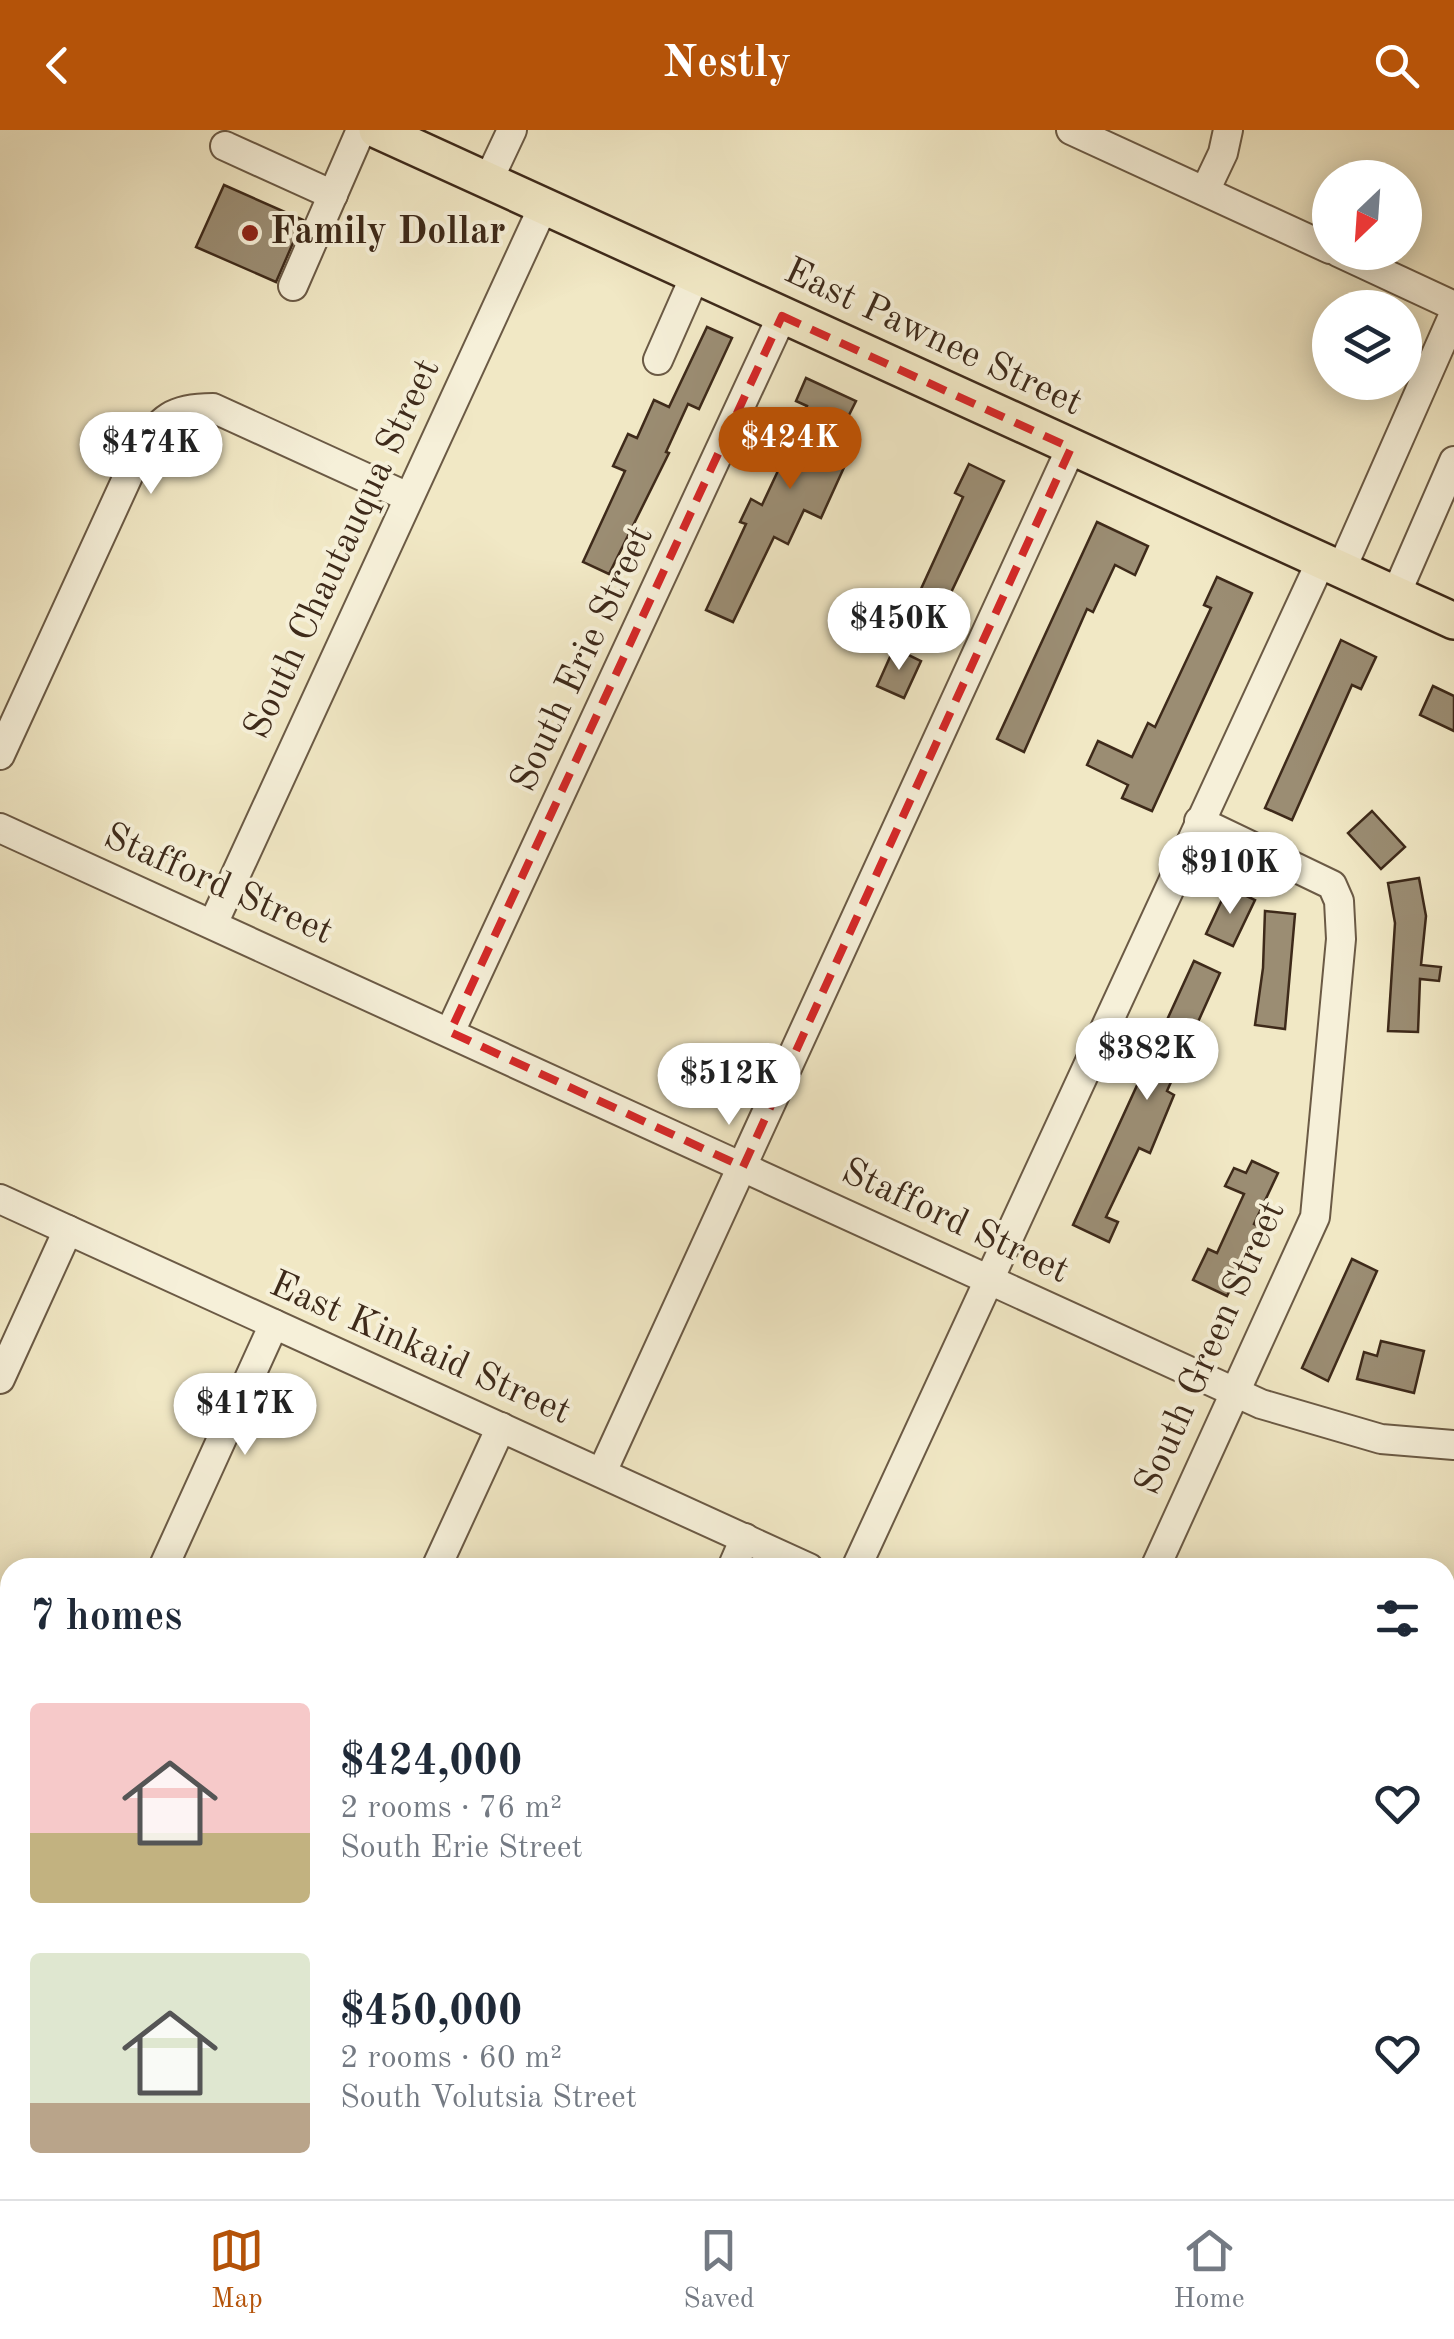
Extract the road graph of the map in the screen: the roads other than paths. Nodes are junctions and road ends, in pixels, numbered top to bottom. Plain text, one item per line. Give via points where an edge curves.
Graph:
1 (361, 130) edge
2 (1071, 130) edge
3 (1228, 130) edge
4 (506, 132) edge
5 (399, 135) edge
6 (225, 146) dead end
7 (488, 182) junction
8 (1205, 191) junction
9 (333, 195) junction
10 (543, 207) junction
11 (1312, 241) edge
12 (1377, 270) edge
13 (696, 276) junction
14 (292, 286) dead end
15 (1454, 306) edge
16 (1454, 314) edge
17 (782, 316) junction
18 (658, 360) dead end
19 (1071, 448) junction
20 (1454, 461) edge
21 (408, 496) junction
22 (1331, 565) junction
23 (1396, 594) junction
24 (1451, 613) edge
25 (0, 755) edge
26 (1200, 821) junction
27 (0, 828) edge
28 (213, 924) junction
29 (450, 1032) junction
30 (742, 1166) junction
31 (0, 1199) edge
32 (68, 1230) junction
33 (989, 1279) junction
34 (274, 1324) junction
35 (0, 1379) edge
36 (1236, 1393) junction
37 (501, 1427) junction
38 (1454, 1445) edge
39 (602, 1472) junction
40 (746, 1538) junction
41 (168, 1558) edge
42 (441, 1558) edge
43 (737, 1558) edge
44 (788, 1558) edge
45 (861, 1558) edge
46 (1161, 1558) edge

1 - 9 street
2 - 8 street
3 - 8 street
4 - 7 street
5 - 7 main road, East Pawnee Street
6 - 9 street
7 - 10 main road, East Pawnee Street
8 - 11 street
9 - 14 street
10 - 13 main road, East Pawnee Street
10 - 21 street, South Chautauqua Street
12 - 15 street
13 - 17 main road, East Pawnee Street
13 - 18 street
16 - 22 street
17 - 19 main road, East Pawnee Street
17 - 29 street, South Erie Street
19 - 22 main road, East Pawnee Street
19 - 30 street
20 - 23 street
21 - 25 street via 213,408 168,416 140,450
21 - 28 street, South Chautauqua Street
22 - 23 main road, East Pawnee Street
22 - 26 street
23 - 24 main road, East Pawnee Street
26 - 33 street
26 - 36 street, South Green Street via 1332,885 1341,916 1315,1217
27 - 28 street, Stafford Street
28 - 29 street, Stafford Street
29 - 30 street, Stafford Street
30 - 33 street, Stafford Street
30 - 39 street
31 - 32 street, East Kinkaid Street
32 - 34 street, East Kinkaid Street
32 - 35 street
33 - 36 street, Stafford Street
33 - 45 street
34 - 37 street, East Kinkaid Street
34 - 41 street
36 - 38 street, Stafford Street via 1382,1439
36 - 46 street, South Green Street
37 - 39 street, East Kinkaid Street
37 - 42 street
39 - 40 street, East Kinkaid Street
40 - 43 street
40 - 44 street, East Kinkaid Street

